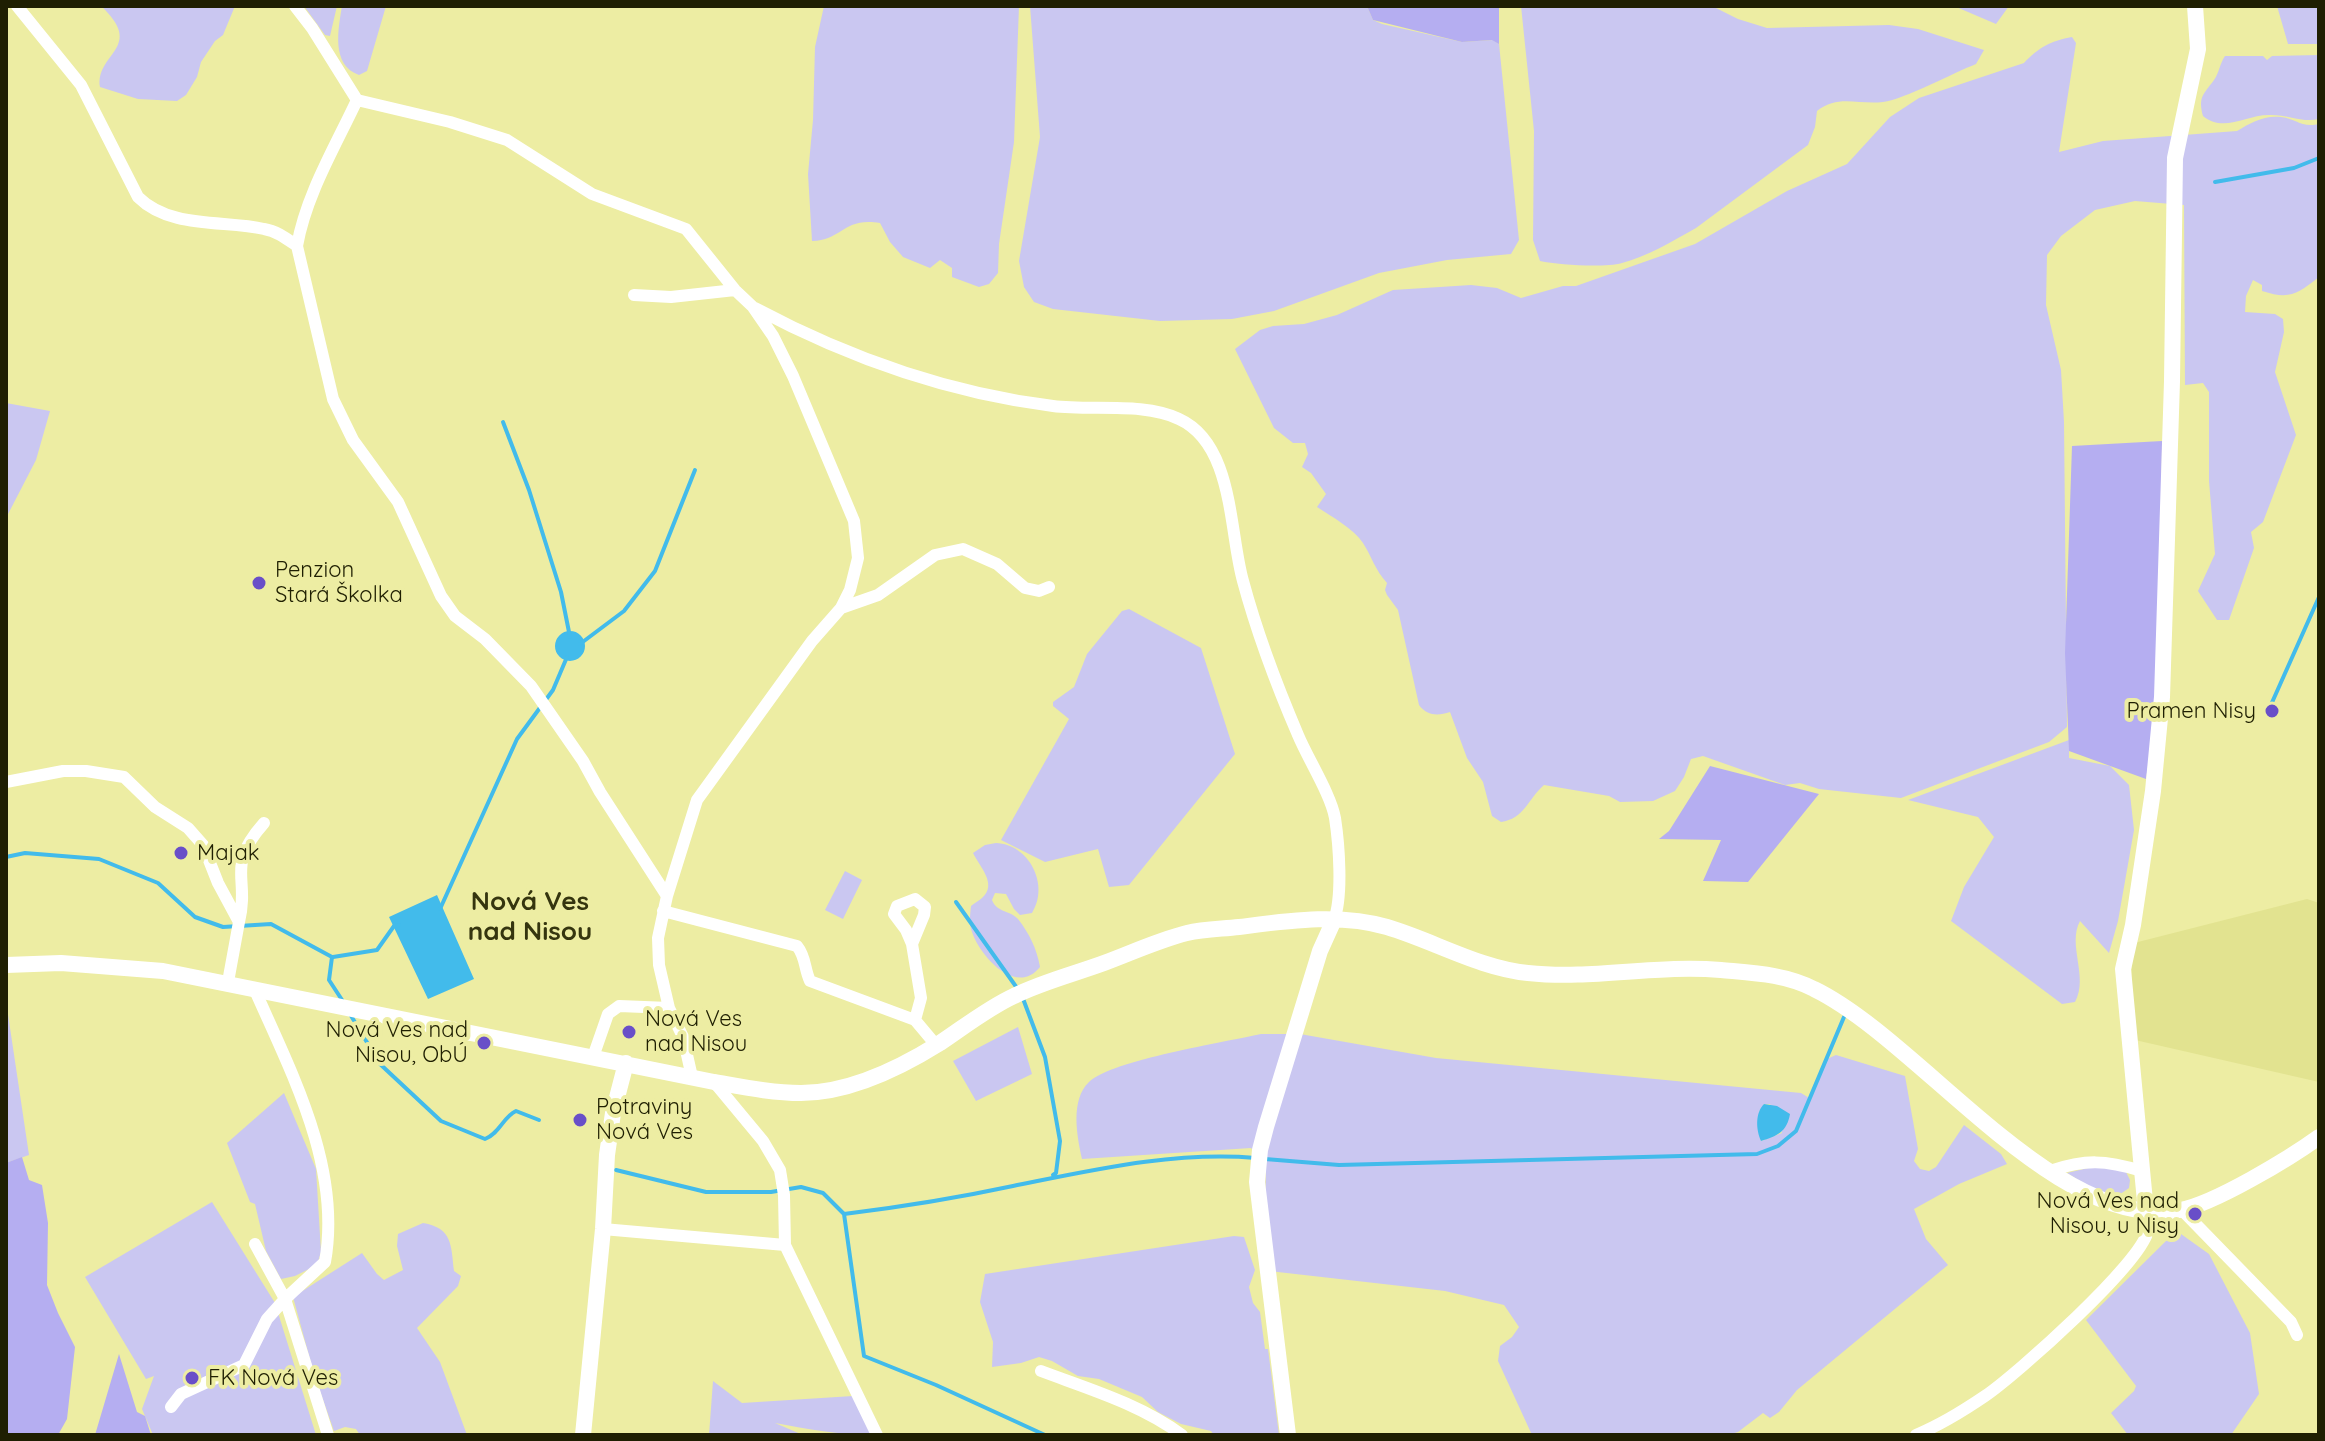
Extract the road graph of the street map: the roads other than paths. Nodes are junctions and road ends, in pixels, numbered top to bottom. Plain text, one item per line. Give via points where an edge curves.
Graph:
1 (17, 6) edge
2 (295, 6) edge
3 (2195, 6) edge
4 (357, 100) junction
5 (297, 246) junction
6 (735, 290) junction
7 (634, 295) dead end
8 (753, 307) junction
9 (786, 325) junction
10 (773, 336) junction
11 (1049, 587) dead end
12 (841, 608) junction
13 (6, 782) edge
14 (264, 823) dead end
15 (667, 896) junction
16 (663, 911) junction
17 (1334, 920) junction
18 (239, 922) junction
19 (912, 944) dead end
20 (6, 965) edge
21 (228, 982) junction
22 (254, 988) junction
23 (669, 1008) junction
24 (915, 1020) junction
25 (936, 1045) junction
26 (593, 1057) junction
27 (626, 1063) junction
28 (692, 1077) junction
29 (714, 1082) junction
30 (2319, 1137) edge
31 (2050, 1171) junction
32 (2142, 1171) junction
33 (2182, 1210) junction
34 (2146, 1212) junction
35 (603, 1229) junction
36 (255, 1244) dead end
37 (785, 1245) junction
38 (285, 1299) junction
39 (2297, 1335) dead end
40 (1041, 1371) dead end
41 (171, 1407) dead end
42 (328, 1435) edge
43 (583, 1435) edge
44 (877, 1435) edge
45 (1182, 1435) edge
46 (1288, 1435) edge
47 (1916, 1435) edge

1 - 5 street via 81,85 138,197 149,207 211,224 266,229
2 - 4 street
3 - 32 street via 2198,49 2175,158 2162,697 2151,803 2123,969
4 - 5 street via 301,223
4 - 6 street via 507,140 592,194 673,222 686,229
5 - 15 street via 333,399 353,440 398,502 441,596 455,616 531,686
6 - 7 street
6 - 8 street
8 - 9 street
8 - 10 street
9 - 10 street
9 - 17 street via 944,384 1051,406 1148,410 1180,419 1206,443 1223,474 1243,582 1259,631 1334,816 1340,904
10 - 12 street via 854,521 858,558
11 - 12 street via 1025,588 997,564 963,549 935,555 878,595
12 - 15 street via 697,800
13 - 18 street via 63,771 124,777 198,838
14 - 18 street via 242,853
15 - 16 street
16 - 23 street via 659,965
16 - 24 street via 797,946 805,955 810,981
17 - 25 street via 1186,933 1012,996
17 - 31 street via 1382,925 1523,972 1581,976 1699,968 1797,981 1883,1034
17 - 46 street via 1266,1127 1257,1182
18 - 21 street
19 - 24 street via 921,998
20 - 21 street via 95,964
21 - 22 street
22 - 26 street
22 - 38 street via 303,1098 326,1201 325,1262
23 - 26 street via 619,1006 608,1014
23 - 28 street via 683,1037
24 - 25 street
25 - 29 street via 873,1077 807,1093
26 - 27 street
27 - 28 street
27 - 35 street via 607,1155
28 - 29 street
29 - 37 street via 780,1170
30 - 33 street
31 - 32 street via 2096,1160
31 - 34 street via 2104,1202
32 - 34 street
33 - 34 street
33 - 39 street via 2291,1322
34 - 47 street via 2148,1230 2140,1249 2078,1315 1987,1395
35 - 37 street
35 - 43 street
36 - 38 street
37 - 44 street
38 - 41 street via 267,1319 244,1365 181,1394
38 - 42 street
40 - 45 street via 1134,1407

